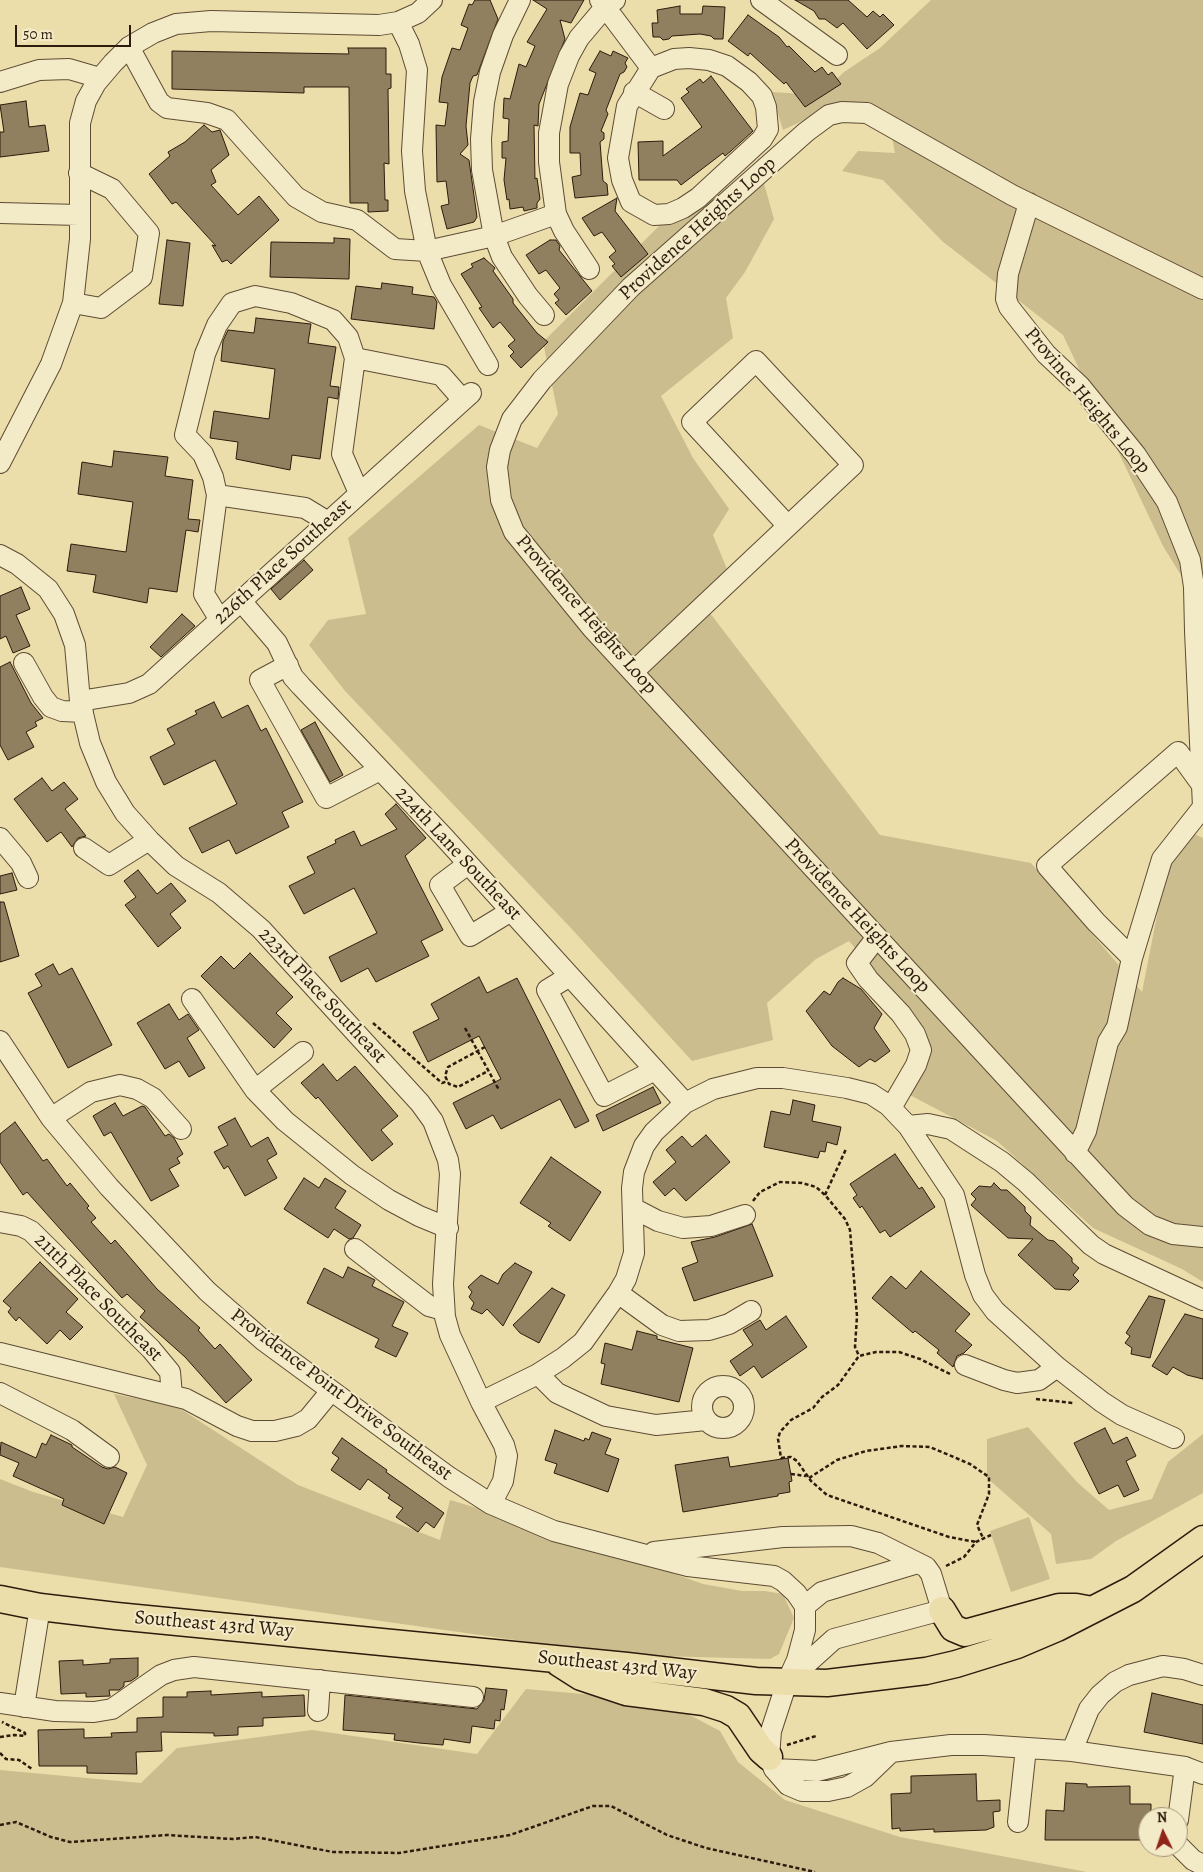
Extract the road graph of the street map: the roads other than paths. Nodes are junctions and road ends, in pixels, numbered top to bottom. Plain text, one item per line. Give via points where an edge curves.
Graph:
1 (432, 0) edge
2 (520, 0) edge
3 (761, 0) edge
4 (607, 2) edge
5 (398, 22) junction
6 (128, 47) junction
7 (837, 55) dead end
8 (651, 68) junction
9 (100, 78) junction
10 (0, 82) edge
11 (634, 92) junction
12 (664, 109) dead end
13 (79, 173) junction
14 (1029, 203) junction
15 (0, 213) edge
16 (79, 214) junction
17 (556, 214) junction
18 (494, 236) junction
19 (427, 251) junction
20 (589, 269) dead end
21 (1203, 289) edge
22 (73, 303) junction
23 (544, 315) dead end
24 (355, 358) junction
25 (488, 365) dead end
26 (0, 463) edge
27 (359, 493) junction
28 (217, 495) junction
29 (328, 522) junction
30 (788, 526) junction
31 (0, 555) edge
32 (241, 600) junction
33 (220, 620) junction
34 (24, 663) dead end
35 (288, 665) junction
36 (633, 672) junction
37 (82, 707) junction
38 (380, 770) junction
39 (1202, 785) edge
40 (1203, 807) edge
41 (0, 838) edge
42 (148, 840) junction
43 (84, 848) dead end
44 (468, 864) junction
45 (28, 878) dead end
46 (511, 911) junction
47 (877, 936) junction
48 (1132, 958) junction
49 (570, 976) junction
50 (192, 999) dead end
51 (0, 1041) edge
52 (303, 1052) dead end
53 (655, 1070) junction
54 (255, 1090) junction
55 (685, 1102) junction
56 (891, 1108) junction
57 (51, 1118) junction
58 (908, 1126) junction
59 (181, 1129) dead end
60 (1076, 1152) junction
61 (633, 1208) junction
62 (745, 1215) road end
63 (0, 1222) edge
64 (448, 1228) junction
65 (1203, 1237) edge
66 (355, 1249) dead end
67 (618, 1293) junction
68 (1203, 1300) edge
69 (444, 1310) junction
70 (751, 1311) dead end
71 (0, 1353) edge
72 (1057, 1367) junction
73 (959, 1370) road end
74 (538, 1374) junction
75 (331, 1391) junction
76 (0, 1393) edge
77 (172, 1395) junction
78 (481, 1402) junction
79 (706, 1420) dead end
80 (1174, 1438) dead end
81 (109, 1457) dead end
82 (492, 1504) junction
83 (1203, 1540) edge
84 (642, 1553) junction
85 (918, 1563) junction
86 (0, 1599) edge
87 (805, 1606) junction
88 (40, 1607) junction
89 (942, 1610) junction
90 (1092, 1610) junction
91 (806, 1630) junction
92 (834, 1639) junction
93 (552, 1659) junction
94 (1203, 1675) edge
95 (320, 1680) junction
96 (787, 1682) junction
97 (473, 1697) dead end
98 (24, 1707) junction
99 (1, 1710) edge
100 (318, 1711) dead end
101 (1026, 1748) junction
102 (1072, 1751) junction
103 (890, 1752) junction
104 (776, 1757) junction
105 (825, 1770) junction
106 (1194, 1771) edge
107 (828, 1791) junction
108 (1182, 1807) edge
109 (1018, 1822) dead end
110 (1188, 1855) edge
111 (1203, 1865) edge

1 - 5 street via 418,13
2 - 18 street via 503,35 484,102 482,170
3 - 7 street
4 - 8 street
4 - 17 street via 579,38 558,84 549,162
5 - 6 street via 379,26 193,22 176,24
5 - 19 street via 417,70 412,151 415,191
6 - 9 street
6 - 19 street via 159,102 168,108 207,113 227,120 296,197 310,206 357,220 395,249
8 - 11 street
8 - 11 street via 674,59 690,58 727,66 762,96 768,129 762,139 698,198 676,211 654,215 631,202 618,158 626,106
9 - 10 street via 69,69 39,70
9 - 13 street via 86,101 80,123
11 - 12 street
13 - 16 street
13 - 22 street via 112,189 149,233 142,277 101,308
14 - 21 street, Providence Heights Loop
14 - 36 street, Providence Heights Loop via 867,113 855,111 830,115 806,132 631,287 542,380 512,419 500,450 497,467 503,508 514,532 592,628
14 - 39 street, Province Heights Loop via 1008,274 1006,299 1009,307 1046,354 1080,386 1136,455 1167,502 1190,560 1194,587
15 - 16 street
16 - 22 street via 80,239
17 - 18 street
17 - 20 street
18 - 19 street
18 - 23 street via 514,277
19 - 25 street via 441,285
22 - 26 street via 51,364
24 - 27 street via 342,454
24 - 27 street, 226th Place Southeast via 441,375 467,397
24 - 28 street via 348,337 333,320 290,303 254,296 232,303 217,325 205,354 185,435 202,454
27 - 29 street, 226th Place Southeast
28 - 29 street via 305,508
28 - 33 street via 204,594
29 - 32 street, 226th Place Southeast
30 - 30 street via 853,465 756,362 692,422
30 - 36 street
31 - 37 street, 223rd Place Southeast via 33,576 57,601 72,631
32 - 33 street, 226th Place Southeast
32 - 35 street, 224th Lane Southeast via 277,643
33 - 37 street, 226th Place Southeast via 149,684
34 - 37 street, 226th Place Southeast via 51,707 62,711
35 - 38 street, 224th Lane Southeast via 301,686
35 - 38 street via 260,680 326,798
36 - 47 street, Providence Heights Loop
37 - 42 street, 223rd Place Southeast via 90,743 106,782 124,813
38 - 44 street, 224th Lane Southeast
39 - 40 street, Province Heights Loop
39 - 48 street via 1178,752 1047,866
40 - 48 street via 1162,859
41 - 45 street via 21,863
42 - 43 street via 109,865
42 - 64 street, 223rd Place Southeast via 176,866 242,912 420,1103 433,1121 448,1160 451,1188
44 - 46 street, 224th Lane Southeast
44 - 46 street via 440,884 470,936
46 - 49 street, 224th Lane Southeast
47 - 56 street via 857,964 916,1034 921,1050
47 - 60 street, Providence Heights Loop
48 - 60 street via 1117,1027 1108,1042 1086,1131
49 - 53 street, 224th Lane Southeast
49 - 53 street via 547,990 604,1096
50 - 54 street
51 - 57 street, Providence Point Drive Southeast
52 - 54 street
53 - 55 street, 224th Lane Southeast
54 - 64 street via 285,1122 352,1175 419,1216
55 - 56 street via 735,1082 782,1078 871,1094
55 - 61 street via 644,1146 634,1172
56 - 58 street
57 - 59 street via 91,1092 120,1085 137,1089 152,1098
57 - 75 street, Providence Point Drive Southeast via 108,1187 207,1291 264,1341
58 - 68 street via 928,1124 951,1129 1002,1162 1097,1250
58 - 72 street via 954,1196 983,1294 1010,1326
60 - 65 street, Providence Heights Loop via 1125,1206 1150,1225 1173,1234
61 - 62 street via 683,1228 712,1226
61 - 67 street via 632,1260
63 - 77 street, 211th Place Southeast via 31,1231 151,1349 170,1372
64 - 69 street, 223rd Place Southeast
66 - 69 street via 429,1306
67 - 70 street via 662,1325 680,1331 716,1328
67 - 74 street via 583,1342
69 - 78 street, 223rd Place Southeast via 450,1335
71 - 77 street
72 - 73 street via 1039,1380 1017,1383
72 - 80 street via 1122,1415
74 - 78 street
74 - 79 street via 556,1394 606,1416 656,1425
75 - 77 street via 308,1419 275,1431 237,1426
75 - 82 street, Providence Point Drive Southeast
76 - 81 street via 72,1430
78 - 82 street, 223rd Place Southeast via 507,1456 503,1481
82 - 84 street, Providence Point Drive Southeast via 554,1532
83 - 90 main road, Southeast 43rd Way via 1133,1589
84 - 85 street, Providence Point Drive Southeast via 783,1537 836,1535 862,1538
84 - 87 street, Providence Point Drive Southeast via 688,1566 774,1576 796,1593
85 - 87 street via 822,1592
85 - 89 street, Providence Point Drive Southeast via 931,1574
86 - 88 main road, Southeast 43rd Way
87 - 91 street
88 - 93 main road, Southeast 43rd Way
88 - 98 street
89 - 90 main road via 953,1628 965,1632 1059,1607
89 - 92 street
90 - 96 main road, Southeast 43rd Way via 1017,1646 956,1664 864,1680
91 - 92 street
91 - 96 street via 798,1660
92 - 96 street
93 - 96 main road, Southeast 43rd Way
93 - 104 main road via 580,1677 609,1688 726,1708 744,1723 754,1741
94 - 102 street via 1163,1666 1115,1682 1089,1708
95 - 97 street
95 - 98 street via 194,1667 161,1675 112,1709 94,1712
95 - 100 street
96 - 104 street via 771,1731
98 - 99 street
101 - 102 street
101 - 103 street via 951,1745
101 - 109 street
102 - 106 street
103 - 105 street
103 - 107 street via 865,1777 848,1787
104 - 105 street
104 - 107 street via 788,1785 802,1791
105 - 107 street
106 - 108 street
110 - 111 street

